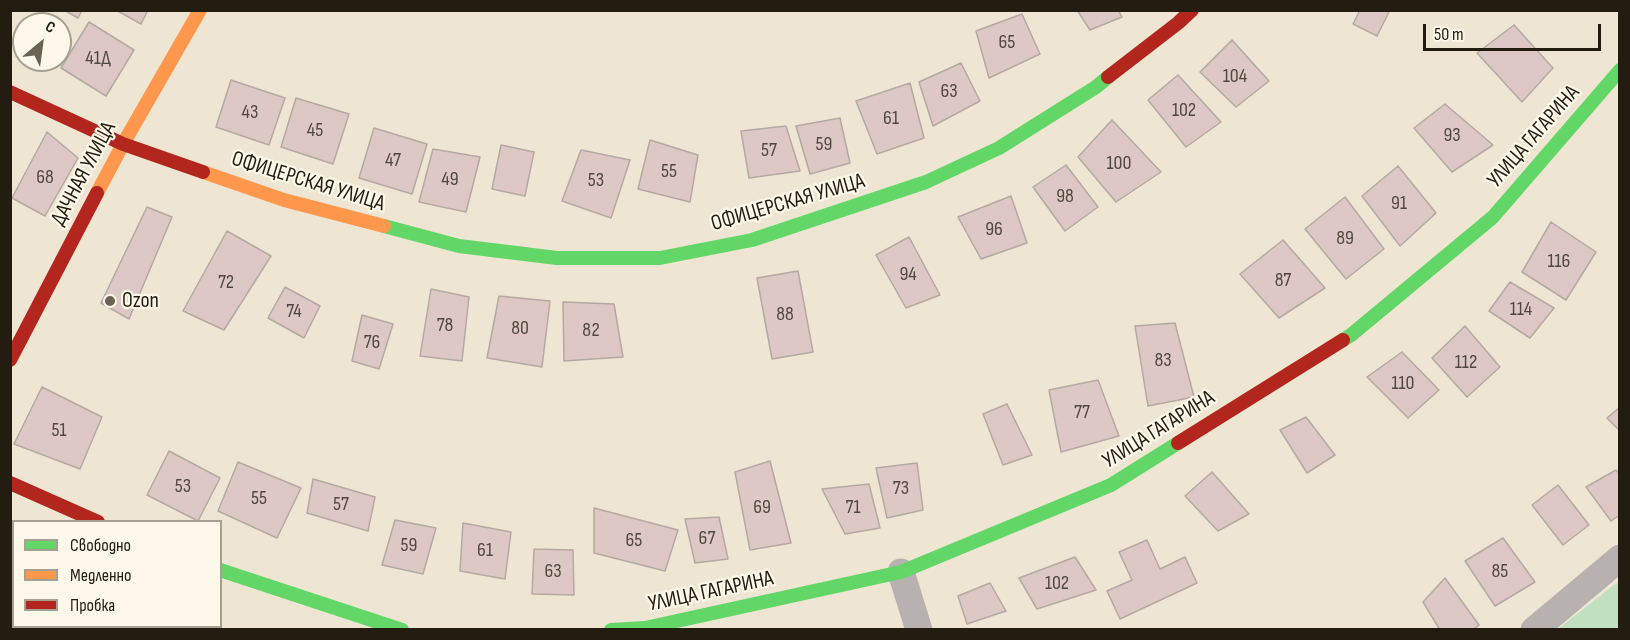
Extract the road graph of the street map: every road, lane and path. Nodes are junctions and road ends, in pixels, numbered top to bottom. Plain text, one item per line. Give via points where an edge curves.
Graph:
1 (200, 10) edge
2 (1192, 10) edge
3 (1620, 70) edge
4 (10, 92) edge
5 (123, 144) junction
6 (10, 360) edge
7 (10, 483) edge
8 (93, 520) edge
9 (1620, 558) edge
10 (222, 571) edge
11 (901, 572) junction
12 (402, 630) edge
13 (611, 630) edge
14 (919, 630) edge
15 (1534, 630) edge

1 - 5 main road, ДАЧНАЯ УЛИЦА
2 - 5 main road, ОФИЦЕРСКАЯ УЛИЦА via 1096,87 999,148 926,182 752,240 660,258 557,258 459,246 284,200
3 - 11 main road, УЛИЦА ГАГАРИНА via 1493,217 1351,335 1111,485
4 - 5 main road, ОФИЦЕРСКАЯ УЛИЦА
5 - 6 main road, ДАЧНАЯ УЛИЦА
7 - 8 main road
9 - 15 street
10 - 12 main road
11 - 13 main road, УЛИЦА ГАГАРИНА via 645,628
11 - 14 street

